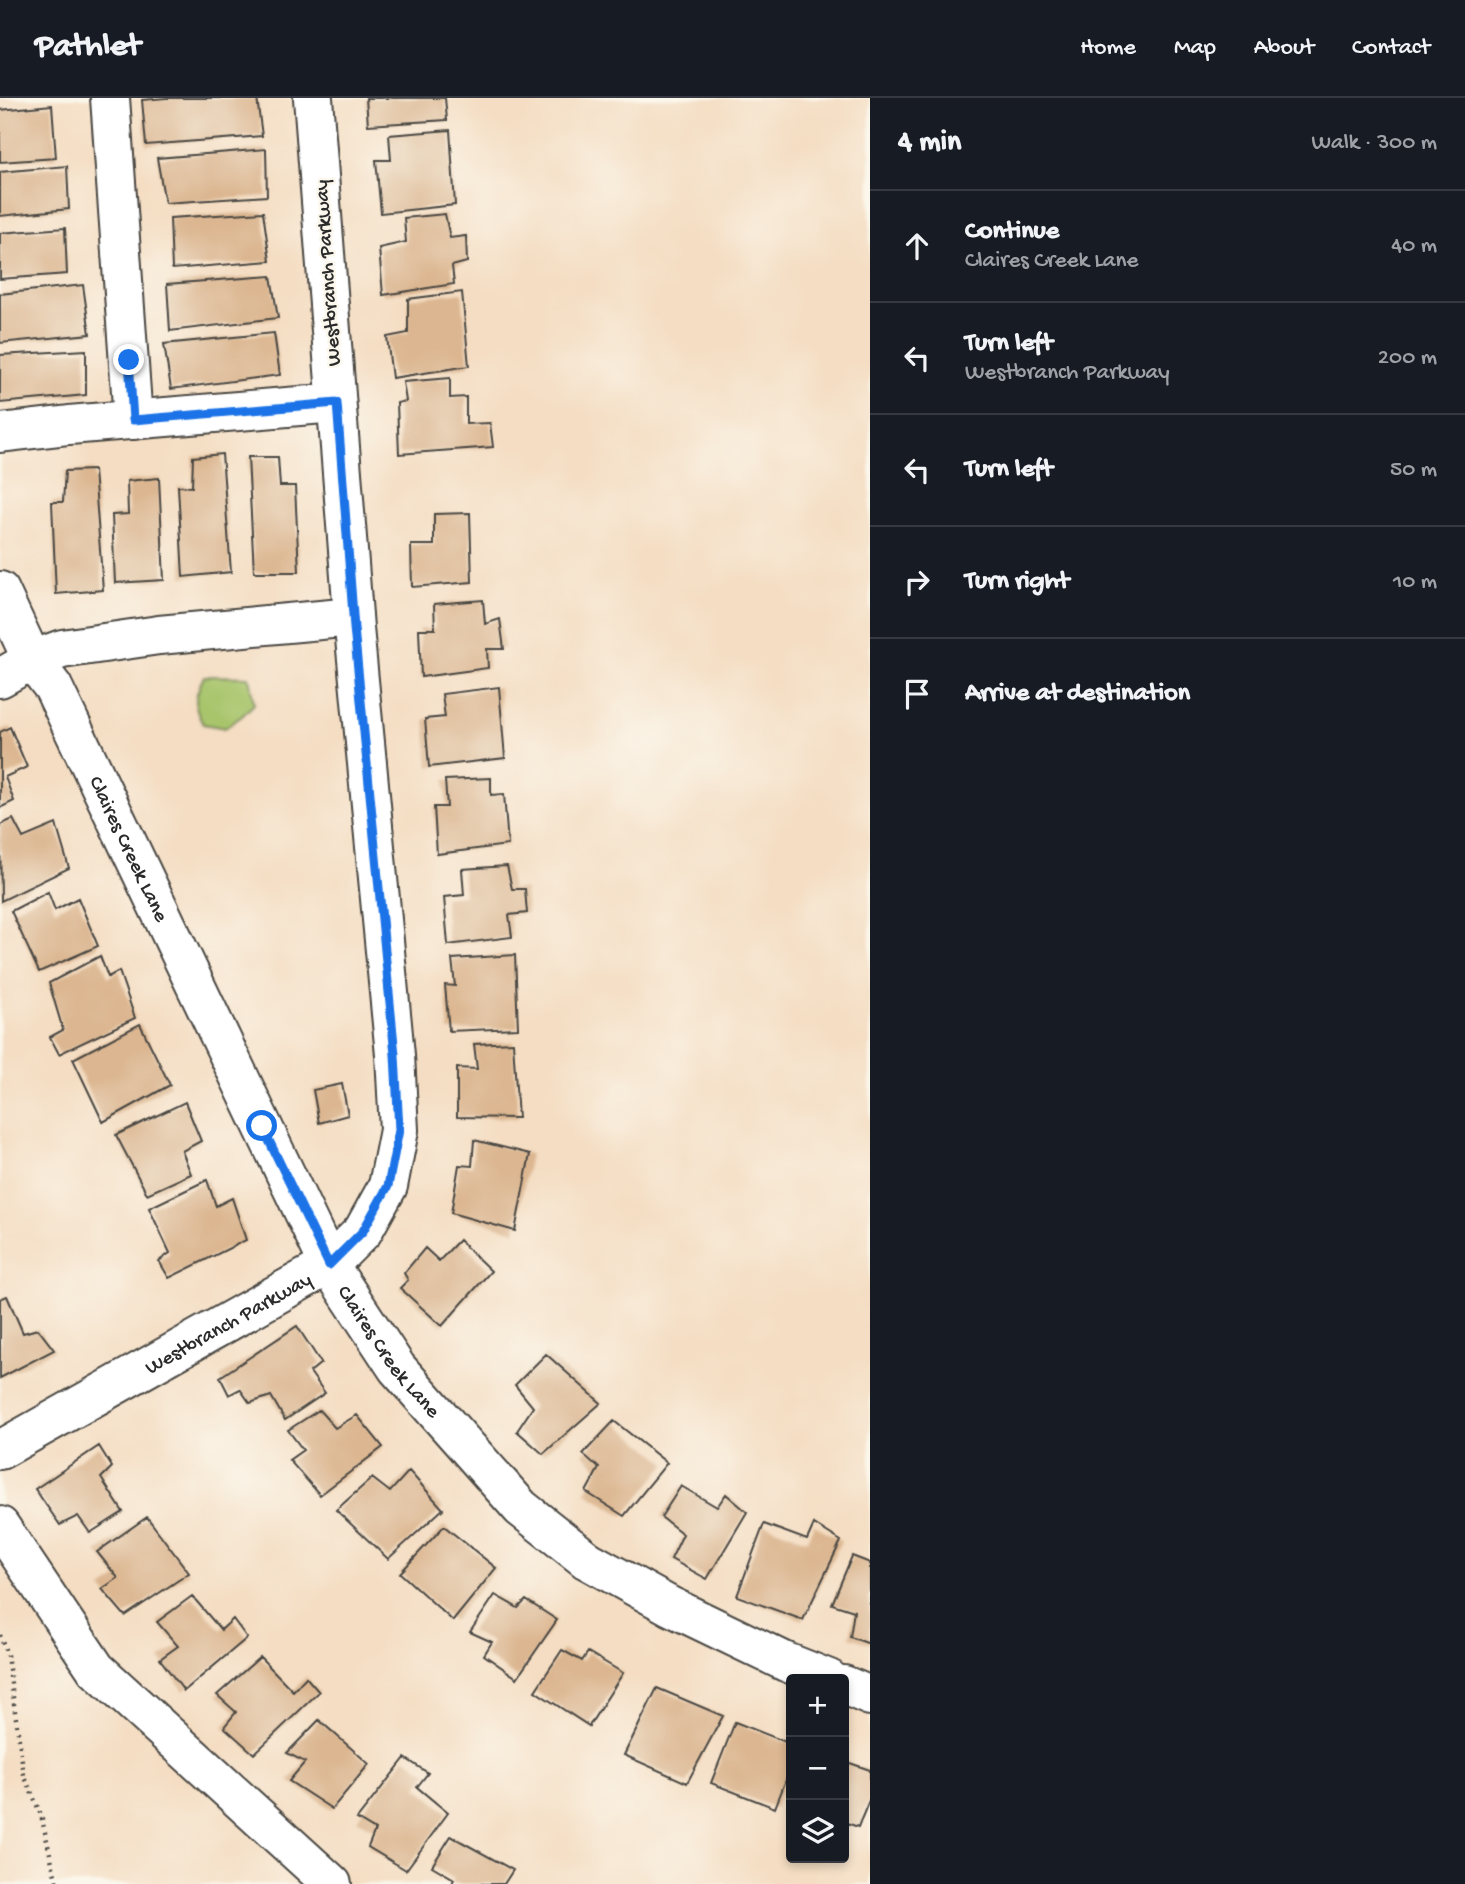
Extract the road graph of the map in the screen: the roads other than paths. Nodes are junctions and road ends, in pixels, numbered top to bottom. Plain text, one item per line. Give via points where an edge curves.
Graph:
1 (110, 98) edge
2 (313, 98) edge
3 (337, 403) junction
4 (133, 420) junction
5 (0, 433) edge
6 (0, 591) edge
7 (353, 617) junction
8 (16, 669) edge
9 (329, 1265) junction
10 (0, 1450) edge
11 (0, 1526) edge
12 (816, 1674) edge
13 (849, 1687) edge
14 (870, 1696) edge
15 (332, 1884) edge

1 - 4 street
2 - 3 street, Westbranch Parkway
3 - 4 street
3 - 7 street, Westbranch Parkway
4 - 5 street
6 - 8 street, Claires Creek Lane
7 - 8 street via 132,638 62,649
7 - 9 street, Westbranch Parkway via 399,1130 388,1186 363,1231
8 - 9 street, Claires Creek Lane via 53,687
9 - 10 street, Westbranch Parkway
9 - 12 street, Claires Creek Lane via 397,1368 521,1508 587,1560 670,1606
11 - 15 street via 96,1669
13 - 14 street

